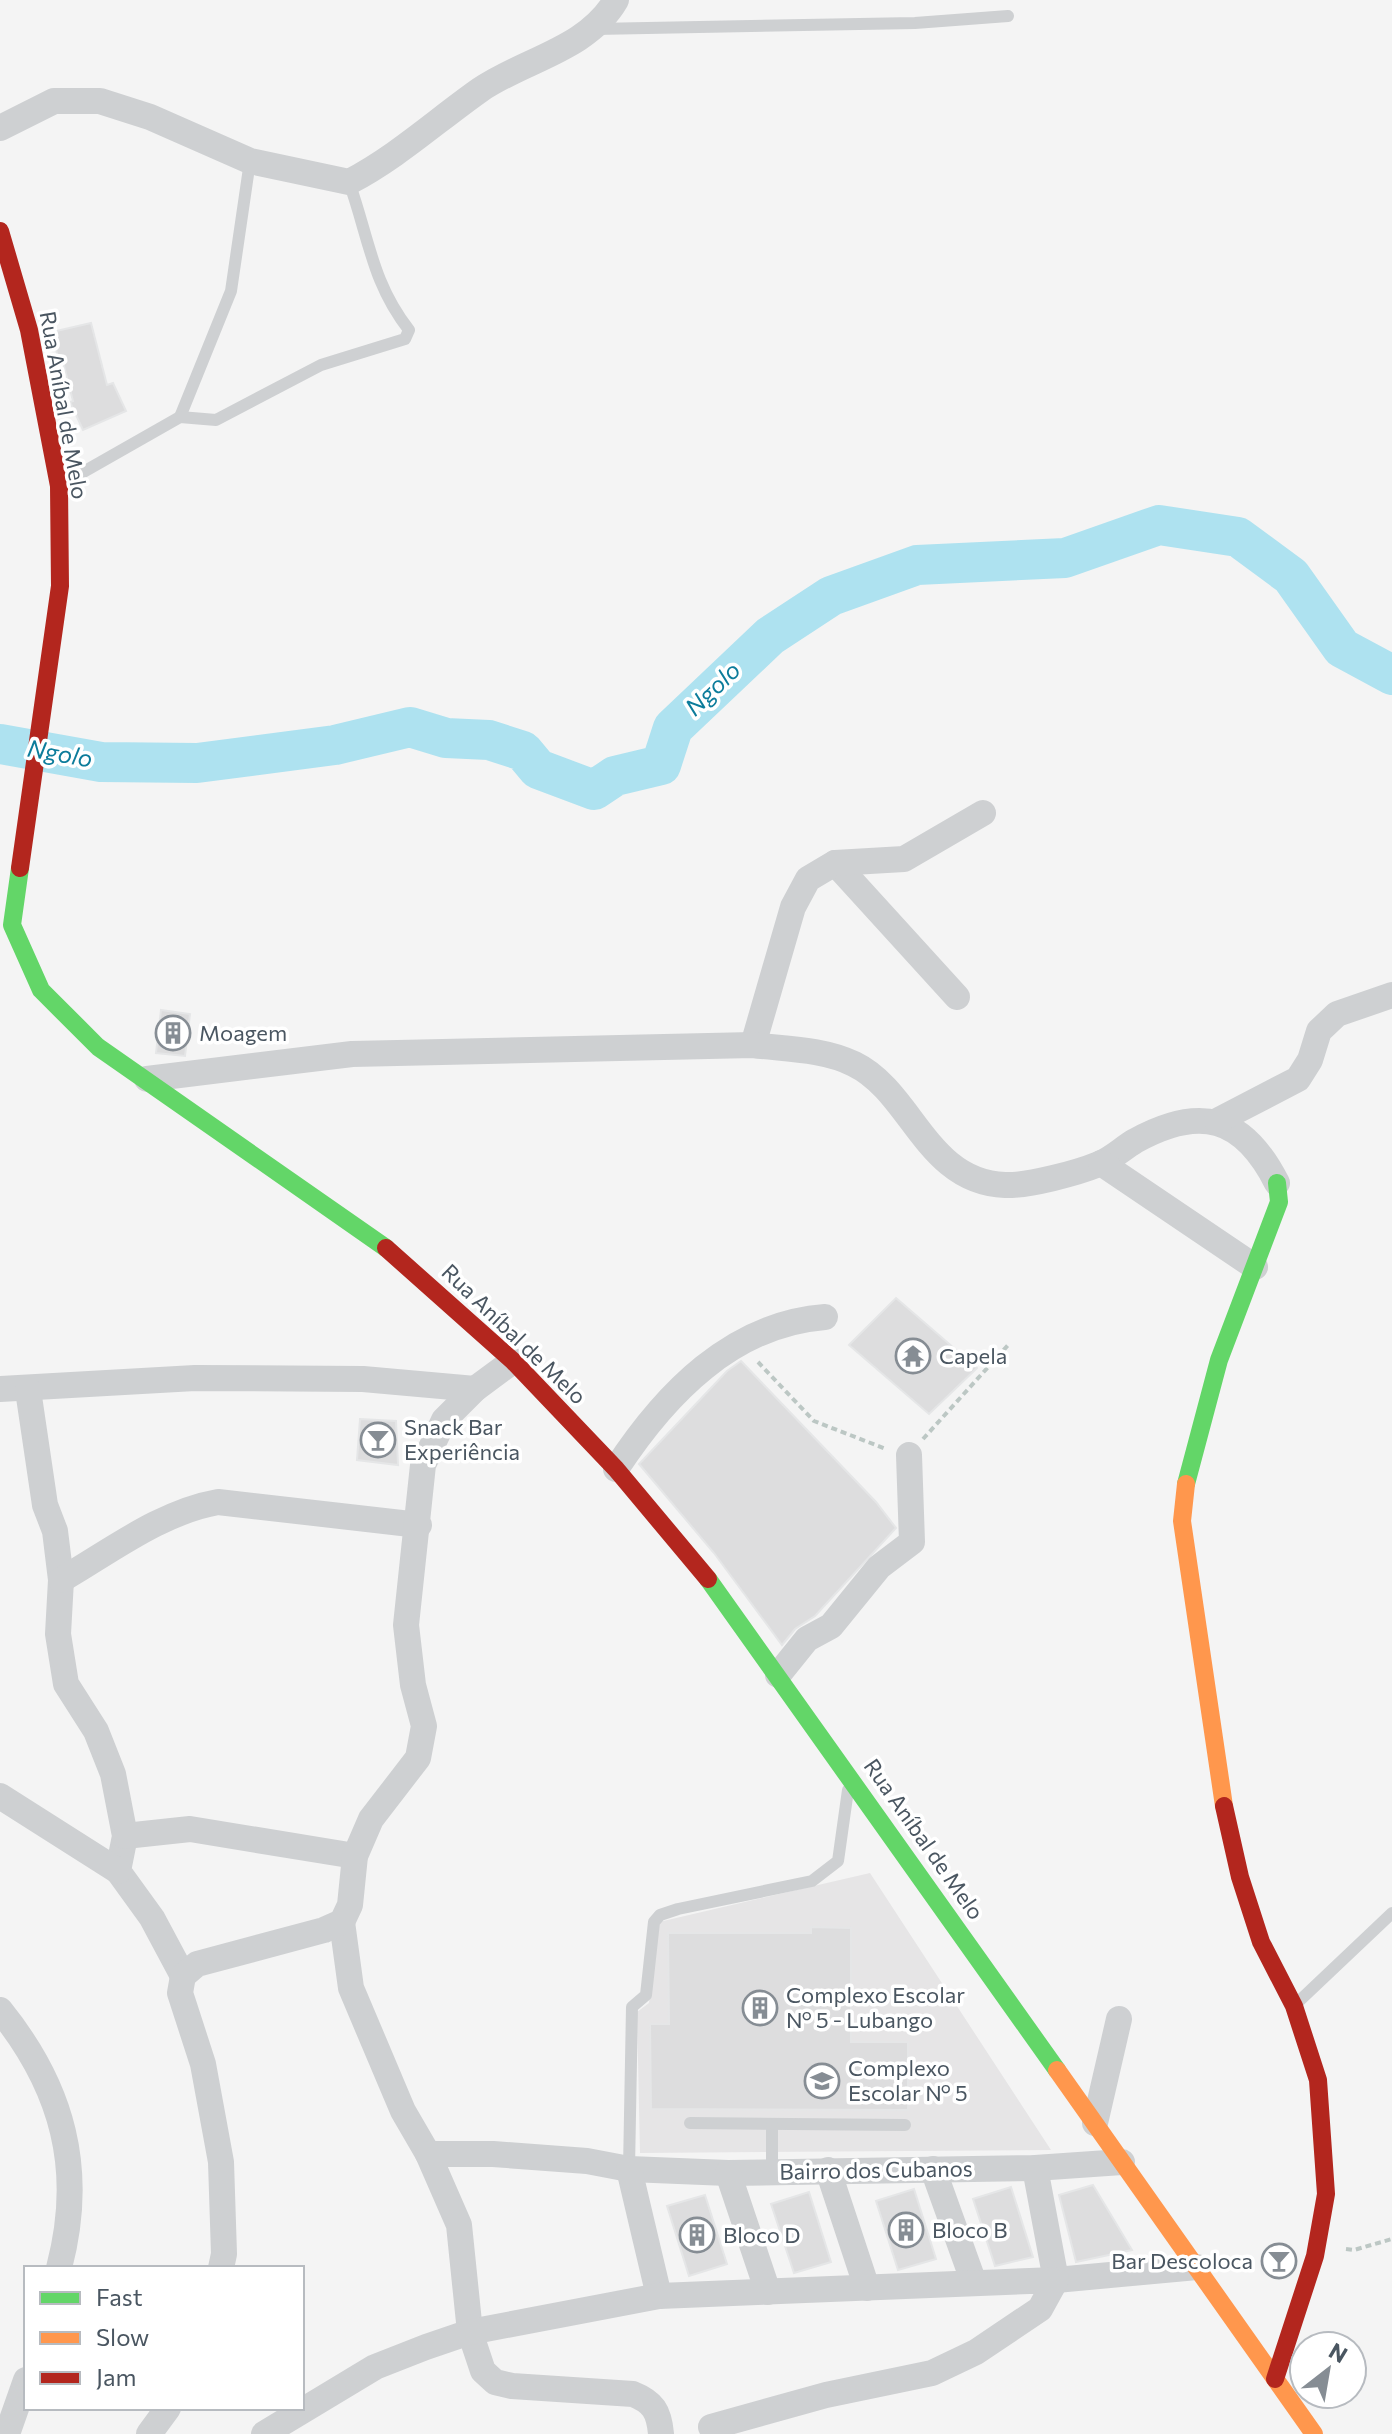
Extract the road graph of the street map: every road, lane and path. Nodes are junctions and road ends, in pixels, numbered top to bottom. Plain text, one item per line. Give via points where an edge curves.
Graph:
1 (616, 0) edge
2 (1008, 16) dead end
3 (595, 29) junction
4 (0, 128) edge
5 (250, 161) junction
6 (349, 182) junction
7 (0, 231) edge
8 (180, 417) junction
9 (59, 486) junction
10 (983, 813) dead end
11 (835, 863) junction
12 (6, 931) edge
13 (1392, 995) edge
14 (957, 997) dead end
15 (753, 1045) junction
16 (147, 1079) junction
17 (1217, 1121) junction
18 (1101, 1163) junction
19 (1277, 1183) joint
20 (1255, 1267) junction
21 (825, 1317) dead end
22 (1009, 1344) dead end
23 (751, 1354) dead end
24 (513, 1361) junction
25 (0, 1389) edge
26 (475, 1389) junction
27 (28, 1390) junction
28 (909, 1455) junction
29 (616, 1469) junction
30 (419, 1525) junction
31 (61, 1580) junction
32 (778, 1675) junction
33 (849, 1776) junction
34 (0, 1796) edge
35 (125, 1836) junction
36 (355, 1856) junction
37 (118, 1871) junction
38 (1392, 1913) edge
39 (342, 1922) junction
40 (183, 1976) junction
41 (1294, 2006) junction
42 (0, 2010) edge
43 (1119, 2019) dead end
44 (690, 2123) dead end
45 (1095, 2123) junction
46 (772, 2125) junction
47 (905, 2125) dead end
48 (428, 2154) junction
49 (1122, 2162) junction
50 (1035, 2168) junction
51 (629, 2169) junction
52 (933, 2169) junction
53 (828, 2170) junction
54 (772, 2172) junction
55 (728, 2173) junction
56 (1392, 2239) edge
57 (1316, 2249) junction
58 (60, 2266) edge
59 (221, 2266) edge
60 (1197, 2267) junction
61 (1056, 2280) junction
62 (974, 2283) junction
63 (867, 2288) junction
64 (768, 2292) junction
65 (659, 2296) junction
66 (470, 2332) junction
67 (1275, 2379) junction
68 (24, 2386) edge
69 (167, 2410) edge
70 (304, 2410) edge
71 (304, 2410) edge
72 (711, 2427) dead end
73 (7, 2434) edge
74 (149, 2434) edge
75 (264, 2434) edge
76 (661, 2434) edge
77 (1314, 2434) edge

1 - 3 street
2 - 3 lane via 915,23
3 - 6 street via 483,88 387,162
4 - 5 street via 54,101 100,101
5 - 6 street
5 - 8 lane via 231,291
6 - 8 lane via 374,274 409,330 405,339 321,365 216,420
7 - 9 street, Rua Aníbal de Melo via 29,330
8 - 9 lane
9 - 12 street, Rua Aníbal de Melo via 60,586 26,831
10 - 11 street via 904,859
11 - 14 street
11 - 15 street via 808,879 793,907
12 - 16 street, Rua Aníbal de Melo via 41,990 98,1047
13 - 17 street via 1337,1014 1319,1031 1298,1079
15 - 16 street via 352,1054
15 - 18 street via 853,1063 881,1082 916,1131 971,1178 1006,1186
16 - 24 street, Rua Aníbal de Melo via 401,1259
17 - 18 street via 1188,1119 1162,1126
17 - 19 street via 1242,1135 1264,1157
18 - 20 street
19 - 20 street via 1279,1202
20 - 41 street via 1184,1483 1182,1521 1217,1774 1240,1877 1261,1942
21 - 29 street via 790,1320 724,1352 664,1406
22 - 28 path
23 - 28 path via 814,1421
24 - 26 street
24 - 29 street, Rua Aníbal de Melo
25 - 27 street
26 - 27 street via 363,1379 195,1378
26 - 30 street via 444,1420 423,1465
27 - 31 street
28 - 32 street via 912,1542 879,1567 831,1626 807,1639
29 - 32 street, Rua Aníbal de Melo via 697,1565
30 - 31 street via 218,1502 192,1506 162,1520
30 - 36 street via 406,1625 424,1726 418,1758 371,1819
31 - 35 street via 58,1634 66,1684 96,1731
32 - 33 street, Rua Aníbal de Melo
33 - 45 street, Rua Aníbal de Melo
33 - 51 lane via 838,1861 812,1881 678,1909 654,1922 646,1995 632,2007
34 - 37 street
35 - 36 street via 190,1829
35 - 37 street
36 - 39 street via 350,1905
37 - 40 street via 152,1918
38 - 41 lane
39 - 40 street via 197,1964
39 - 48 street via 351,1988 403,2111
40 - 59 street via 180,1993 203,2064 221,2162
41 - 57 street via 1318,2080 1321,2110 1326,2194
42 - 58 street via 30,2047 66,2133 71,2224
43 - 45 street
44 - 46 lane
45 - 49 street, Rua Aníbal de Melo
46 - 47 lane
46 - 54 lane
48 - 51 street, Bairro dos Cubanos via 587,2161
48 - 66 street via 459,2225
49 - 50 street, Bairro dos Cubanos
49 - 60 street, Rua Aníbal de Melo
50 - 52 street, Bairro dos Cubanos
50 - 61 street
51 - 55 street, Bairro dos Cubanos
51 - 65 street
52 - 53 street, Bairro dos Cubanos
52 - 62 street
53 - 54 street, Bairro dos Cubanos
53 - 63 street
54 - 55 street, Bairro dos Cubanos
55 - 64 street
56 - 57 path via 1354,2250
57 - 67 street
60 - 61 street
60 - 67 street, Rua Aníbal de Melo
61 - 62 street
61 - 72 street via 1040,2309 976,2352 932,2373
62 - 63 street
63 - 64 street
64 - 65 street
65 - 66 street
66 - 71 street via 375,2367
66 - 76 street via 483,2371 495,2382 633,2394 650,2401 660,2417
67 - 77 street, Rua Aníbal de Melo
68 - 73 street
69 - 74 street
70 - 75 street

